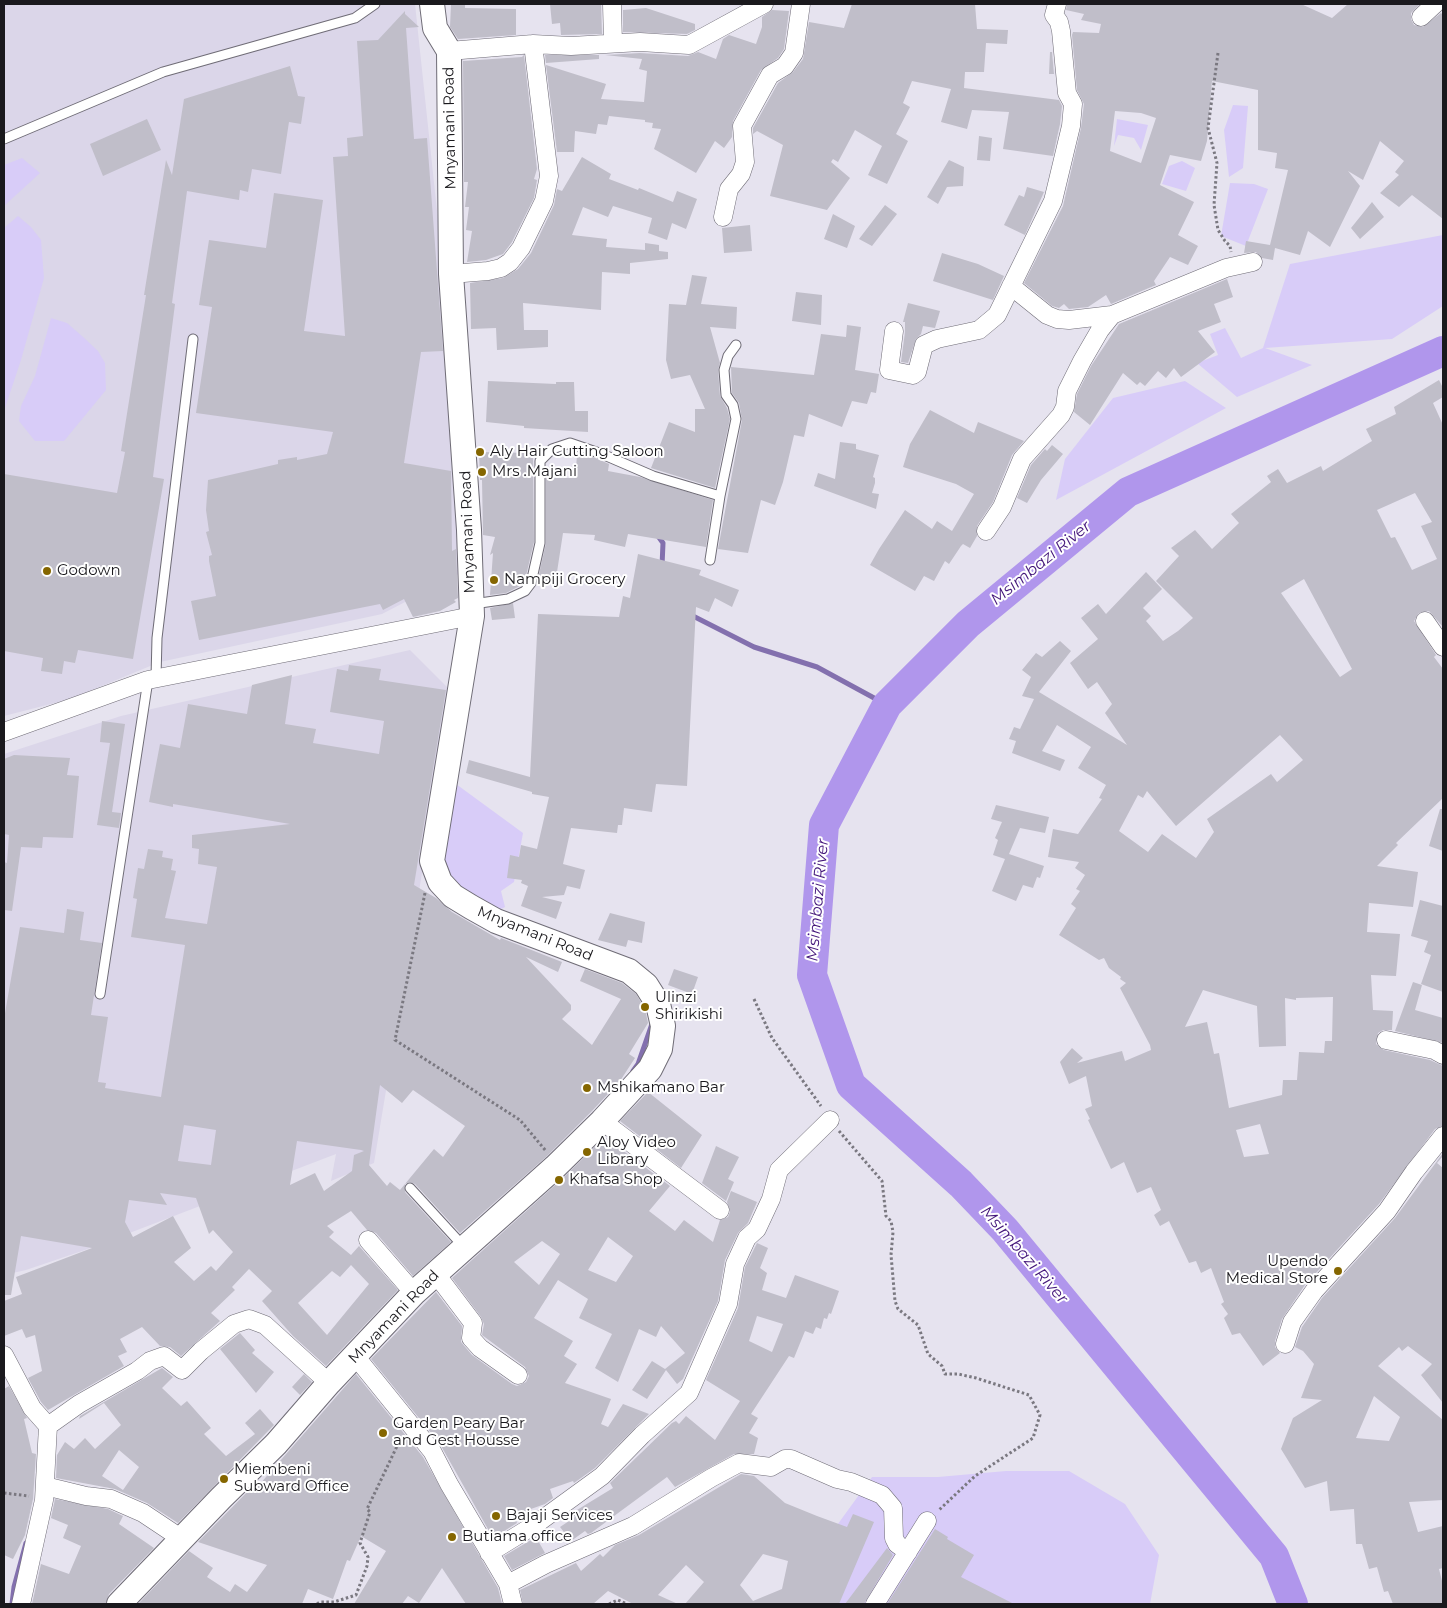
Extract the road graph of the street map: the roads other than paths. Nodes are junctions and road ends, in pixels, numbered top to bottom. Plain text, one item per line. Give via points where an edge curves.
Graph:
1 (375, 4) edge
2 (432, 4) edge
3 (612, 4) edge
4 (764, 4) edge
5 (801, 4) edge
6 (1056, 4) edge
7 (1436, 4) edge
8 (1421, 17) dead end
9 (613, 43) junction
10 (533, 44) junction
11 (449, 51) junction
12 (4, 140) edge
13 (723, 217) dead end
14 (1253, 262) dead end
15 (451, 274) junction
16 (1012, 286) junction
17 (1112, 315) junction
18 (894, 331) dead end
19 (193, 339) dead end
20 (736, 345) dead end
21 (720, 496) junction
22 (986, 531) dead end
23 (710, 560) dead end
24 (472, 610) junction
25 (1425, 621) dead end
26 (1443, 647) edge
27 (152, 679) junction
28 (4, 732) edge
29 (100, 994) dead end
30 (1386, 1040) dead end
31 (1443, 1055) edge
32 (830, 1120) road end
33 (602, 1121) junction
34 (1443, 1136) edge
35 (410, 1188) dead end
36 (720, 1210) dead end
37 (368, 1240) dead end
38 (464, 1247) junction
39 (436, 1274) junction
40 (414, 1293) junction
41 (1285, 1344) dead end
42 (4, 1355) edge
43 (356, 1356) junction
44 (518, 1375) dead end
45 (329, 1383) junction
46 (48, 1426) junction
47 (45, 1492) junction
48 (927, 1521) road end
49 (180, 1542) junction
50 (908, 1552) junction
51 (489, 1553) junction
52 (508, 1584) junction
53 (21, 1604) edge
54 (119, 1604) edge
55 (513, 1604) edge
56 (874, 1604) edge

1 - 12 lane via 355,18 163,72
2 - 11 street, Mnyamani Road via 435,28
3 - 9 street
4 - 9 street via 689,45
5 - 13 street via 794,53 785,66 770,75 742,126 745,162 741,174 729,189
6 - 16 street via 1054,15 1061,31 1067,93 1073,104 1071,126 1053,201
7 - 8 street
9 - 10 street
10 - 11 street
10 - 15 street via 549,176 544,201 521,248 510,262 488,271
11 - 15 street, Mnyamani Road
14 - 17 street via 1226,268
15 - 24 street, Mnyamani Road via 461,388
16 - 17 street via 1047,315 1057,319
16 - 18 street via 997,315 979,330 924,345 916,374 888,370
17 - 22 street via 1082,361 1067,391 1061,415 1022,459 1002,507
19 - 27 lane
20 - 21 lane via 724,370 726,395 736,419
21 - 23 lane
21 - 24 lane via 653,476 570,443 552,448 540,461 540,543 531,583 525,591 508,599
24 - 27 street
24 - 33 street, Mnyamani Road via 432,861 440,882 453,896 471,907 496,921 629,971 646,985 660,1012 663,1026 660,1049 650,1069
25 - 26 street
27 - 28 street
27 - 29 lane
30 - 31 street via 1434,1050
32 - 51 street via 779,1170 757,1229 748,1238 736,1264 728,1304 689,1392 602,1476 536,1524
33 - 36 street
33 - 38 street, Mnyamani Road
34 - 41 street via 1387,1210 1314,1290 1292,1322
35 - 38 lane
37 - 40 street
38 - 39 street, Mnyamani Road
39 - 40 street, Mnyamani Road
39 - 44 street via 473,1323 471,1338
40 - 43 street, Mnyamani Road
42 - 46 street via 32,1408
43 - 45 street, Mnyamani Road
43 - 51 street via 432,1451
45 - 46 street via 265,1326 249,1319 234,1324 182,1370 164,1356 150,1361
45 - 49 street, Mnyamani Road via 276,1444
46 - 47 street
47 - 49 street via 61,1488 86,1496 111,1498 143,1513 176,1535
47 - 53 street
48 - 50 street
49 - 54 street, Mnyamani Road
50 - 52 street via 894,1538 893,1508 882,1495 785,1459 771,1467 739,1464 633,1526
50 - 56 street
51 - 52 street
52 - 55 street

